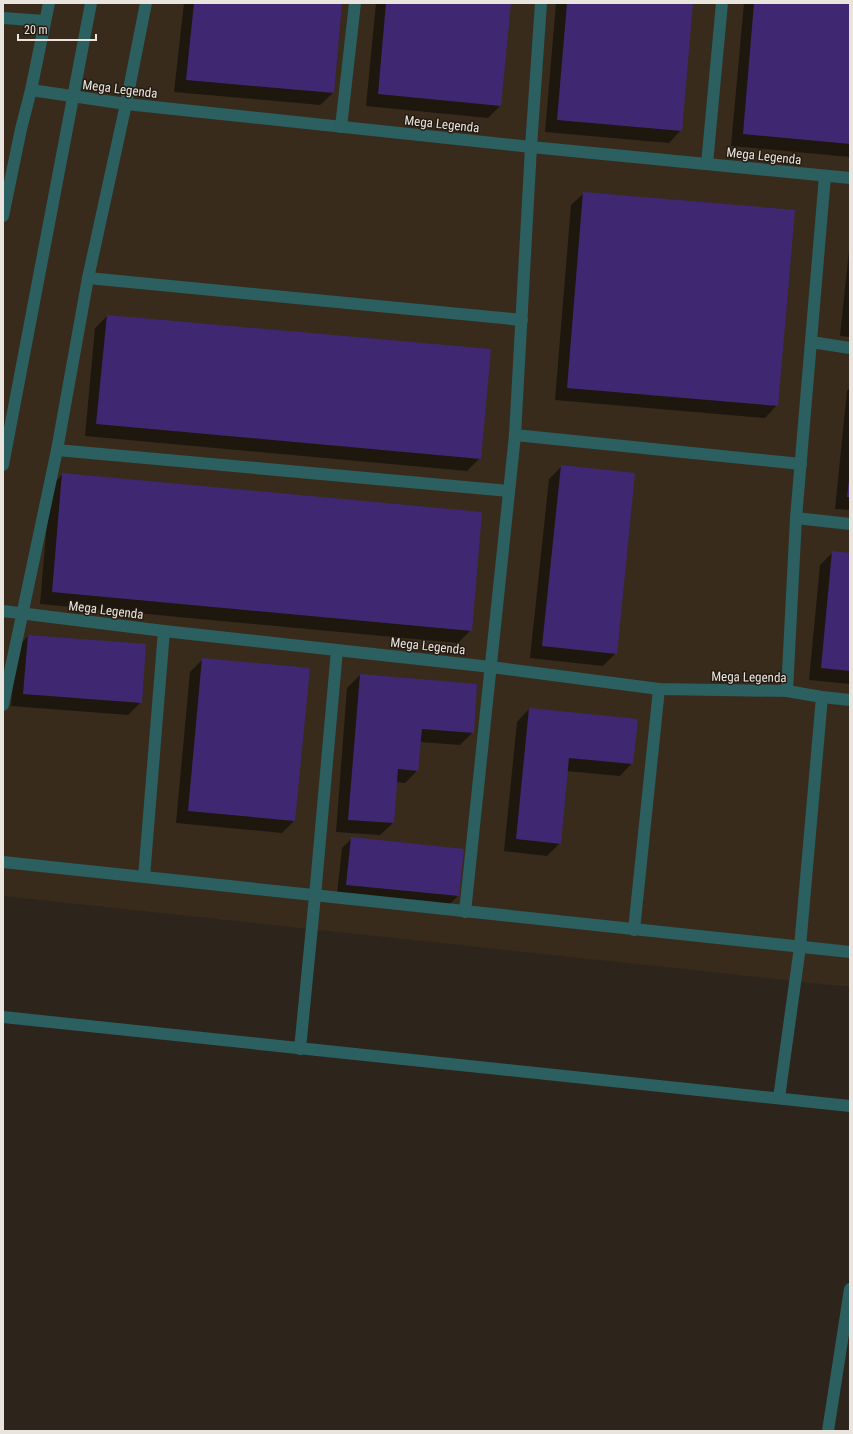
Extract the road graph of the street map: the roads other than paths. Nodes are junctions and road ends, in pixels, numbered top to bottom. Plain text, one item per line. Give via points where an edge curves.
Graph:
1 (48, 3) edge
2 (91, 3) edge
3 (146, 3) edge
4 (355, 3) edge
5 (541, 3) edge
6 (722, 3) edge
7 (3, 18) edge
8 (45, 21) junction
9 (31, 90) junction
10 (73, 97) junction
11 (126, 104) junction
12 (341, 127) junction
13 (531, 147) junction
14 (707, 164) junction
15 (825, 176) junction
16 (850, 178) edge
17 (4, 203) edge
18 (3, 216) edge
19 (88, 278) junction
20 (522, 320) junction
21 (812, 342) junction
22 (850, 348) edge
23 (515, 435) junction
24 (57, 450) junction
25 (801, 464) junction
26 (3, 465) edge
27 (509, 492) junction
28 (796, 518) junction
29 (850, 524) edge
30 (3, 611) edge
31 (22, 613) junction
32 (164, 631) junction
33 (337, 650) junction
34 (491, 667) junction
35 (659, 689) junction
36 (787, 691) junction
37 (822, 697) junction
38 (850, 700) edge
39 (3, 705) edge
40 (3, 862) edge
41 (144, 877) junction
42 (315, 896) junction
43 (465, 912) junction
44 (634, 930) junction
45 (800, 947) junction
46 (850, 952) edge
47 (3, 1017) edge
48 (300, 1049) junction
49 (779, 1098) junction
50 (850, 1106) edge
51 (850, 1289) edge
52 (828, 1431) edge

1 - 8 street
2 - 10 street
3 - 11 street
4 - 12 street
5 - 13 street
6 - 14 street
7 - 8 street
8 - 9 street
9 - 10 street, Mega Legenda
9 - 17 street
10 - 11 street, Mega Legenda
10 - 26 street
11 - 12 street, Mega Legenda
11 - 19 street
12 - 13 street, Mega Legenda
13 - 14 street, Mega Legenda
13 - 20 street
14 - 15 street, Mega Legenda
15 - 16 street, Mega Legenda
15 - 21 street
17 - 18 street
19 - 20 street
19 - 24 street
20 - 23 street
21 - 22 street
21 - 25 street
23 - 25 street
23 - 27 street
24 - 27 street
24 - 31 street
25 - 28 street
27 - 34 street
28 - 29 street
28 - 36 street
30 - 31 street, Mega Legenda
31 - 32 street, Mega Legenda
31 - 39 street
32 - 33 street, Mega Legenda
32 - 41 street
33 - 34 street, Mega Legenda
33 - 42 street
34 - 35 street, Mega Legenda
34 - 43 street
35 - 36 street, Mega Legenda
35 - 44 street
36 - 37 street, Mega Legenda
37 - 38 street, Mega Legenda
37 - 45 street
40 - 41 street
41 - 42 street
42 - 43 street
42 - 48 street
43 - 44 street
44 - 45 street
45 - 46 street
45 - 49 street
47 - 48 street
48 - 49 street
49 - 50 street
51 - 52 street

